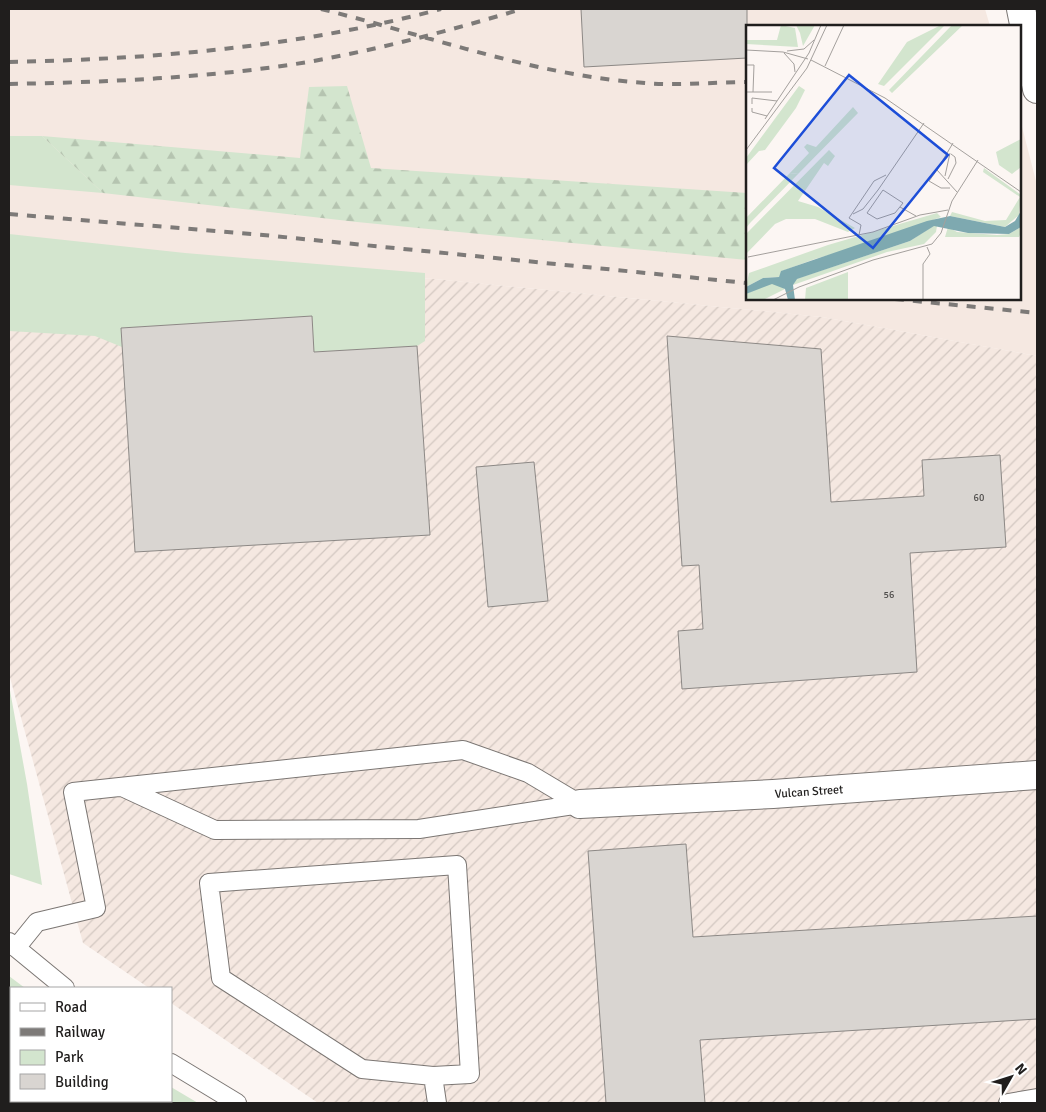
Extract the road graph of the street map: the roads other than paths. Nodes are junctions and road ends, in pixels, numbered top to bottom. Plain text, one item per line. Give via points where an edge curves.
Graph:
1 (1021, 9) edge
2 (1037, 89) edge
3 (1037, 775) edge
4 (122, 787) junction
5 (580, 804) junction
6 (12, 945) edge
7 (64, 987) edge
8 (172, 1064) edge
9 (433, 1076) junction
10 (1037, 1098) edge
11 (237, 1103) edge
12 (437, 1103) edge
13 (1008, 1103) edge

1 - 2 street
3 - 5 street, Vulcan Street
4 - 5 lane via 216,830 419,829
4 - 5 lane via 463,750 528,773
4 - 6 lane via 73,792 96,908 37,922
6 - 7 lane
8 - 11 lane
9 - 9 lane via 470,1074 457,865 209,883 221,978 362,1069
9 - 12 lane
10 - 13 lane

